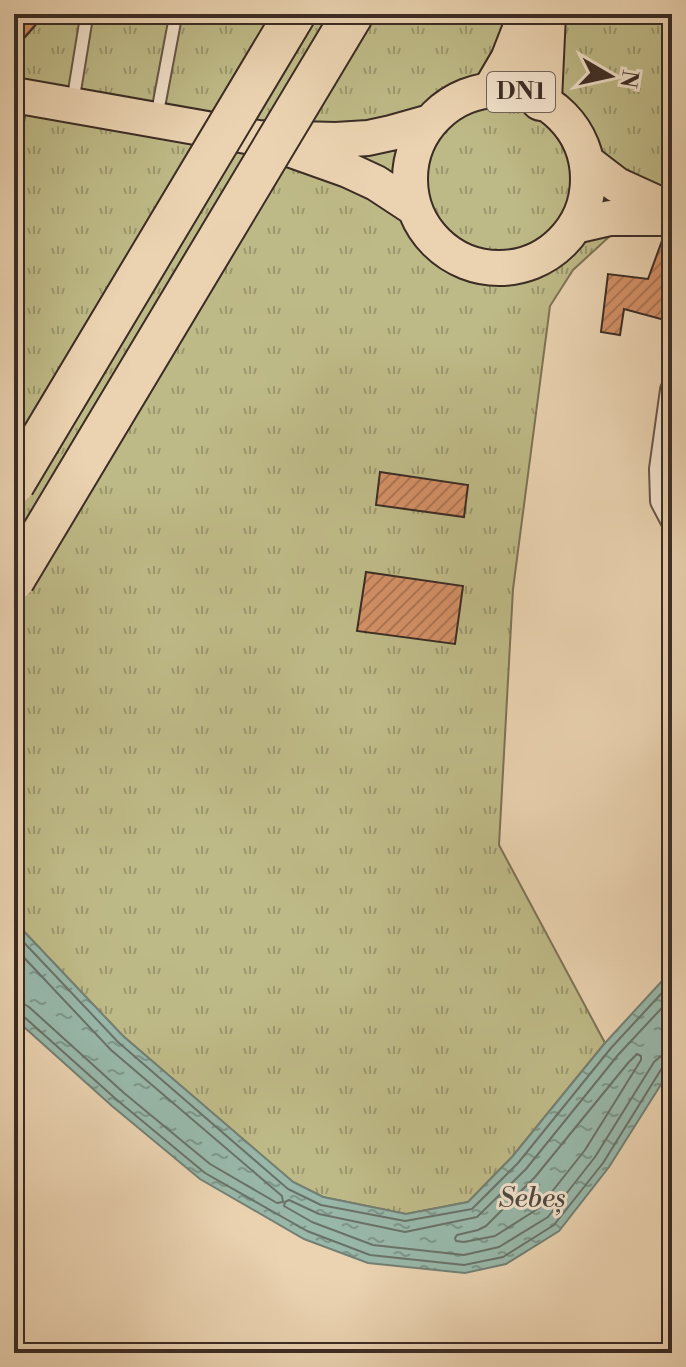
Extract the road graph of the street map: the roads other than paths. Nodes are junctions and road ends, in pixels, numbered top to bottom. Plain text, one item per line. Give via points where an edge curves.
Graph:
1 (59, 14) edge
2 (176, 14) edge
3 (295, 14) edge
4 (353, 14) edge
5 (529, 14) edge
6 (545, 14) edge
7 (87, 16) edge
8 (494, 89) junction
9 (18, 96) edge
10 (541, 100) junction
11 (72, 106) junction
12 (156, 119) junction
13 (430, 122) junction
14 (258, 138) junction
15 (14, 142) edge
16 (587, 162) junction
17 (414, 208) junction
18 (672, 210) edge
19 (672, 218) edge
20 (575, 226) junction
21 (672, 390) edge
22 (14, 484) edge
23 (672, 520) edge
24 (14, 580) edge

1 - 7 lane
2 - 12 lane
3 - 22 highway, bridge
4 - 24 highway, bridge
5 - 8 highway
6 - 10 highway
7 - 11 lane
8 - 10 main road, DN1
8 - 13 main road, DN1 via 448,105
9 - 11 main road, DN1
9 - 15 lane
10 - 16 main road, DN1 via 578,137
11 - 12 main road, DN1
12 - 14 main road, DN1
13 - 14 main road, DN1 via 368,138
13 - 17 main road, DN1 via 414,148 409,178
14 - 17 main road, DN1 via 348,170
16 - 18 main road, DN1 via 617,185
16 - 20 main road, DN1 via 585,206
17 - 20 main road, DN1 via 428,234 449,254 475,266 503,269 527,264 557,248
19 - 20 main road via 610,218
21 - 23 street via 661,469 662,501

